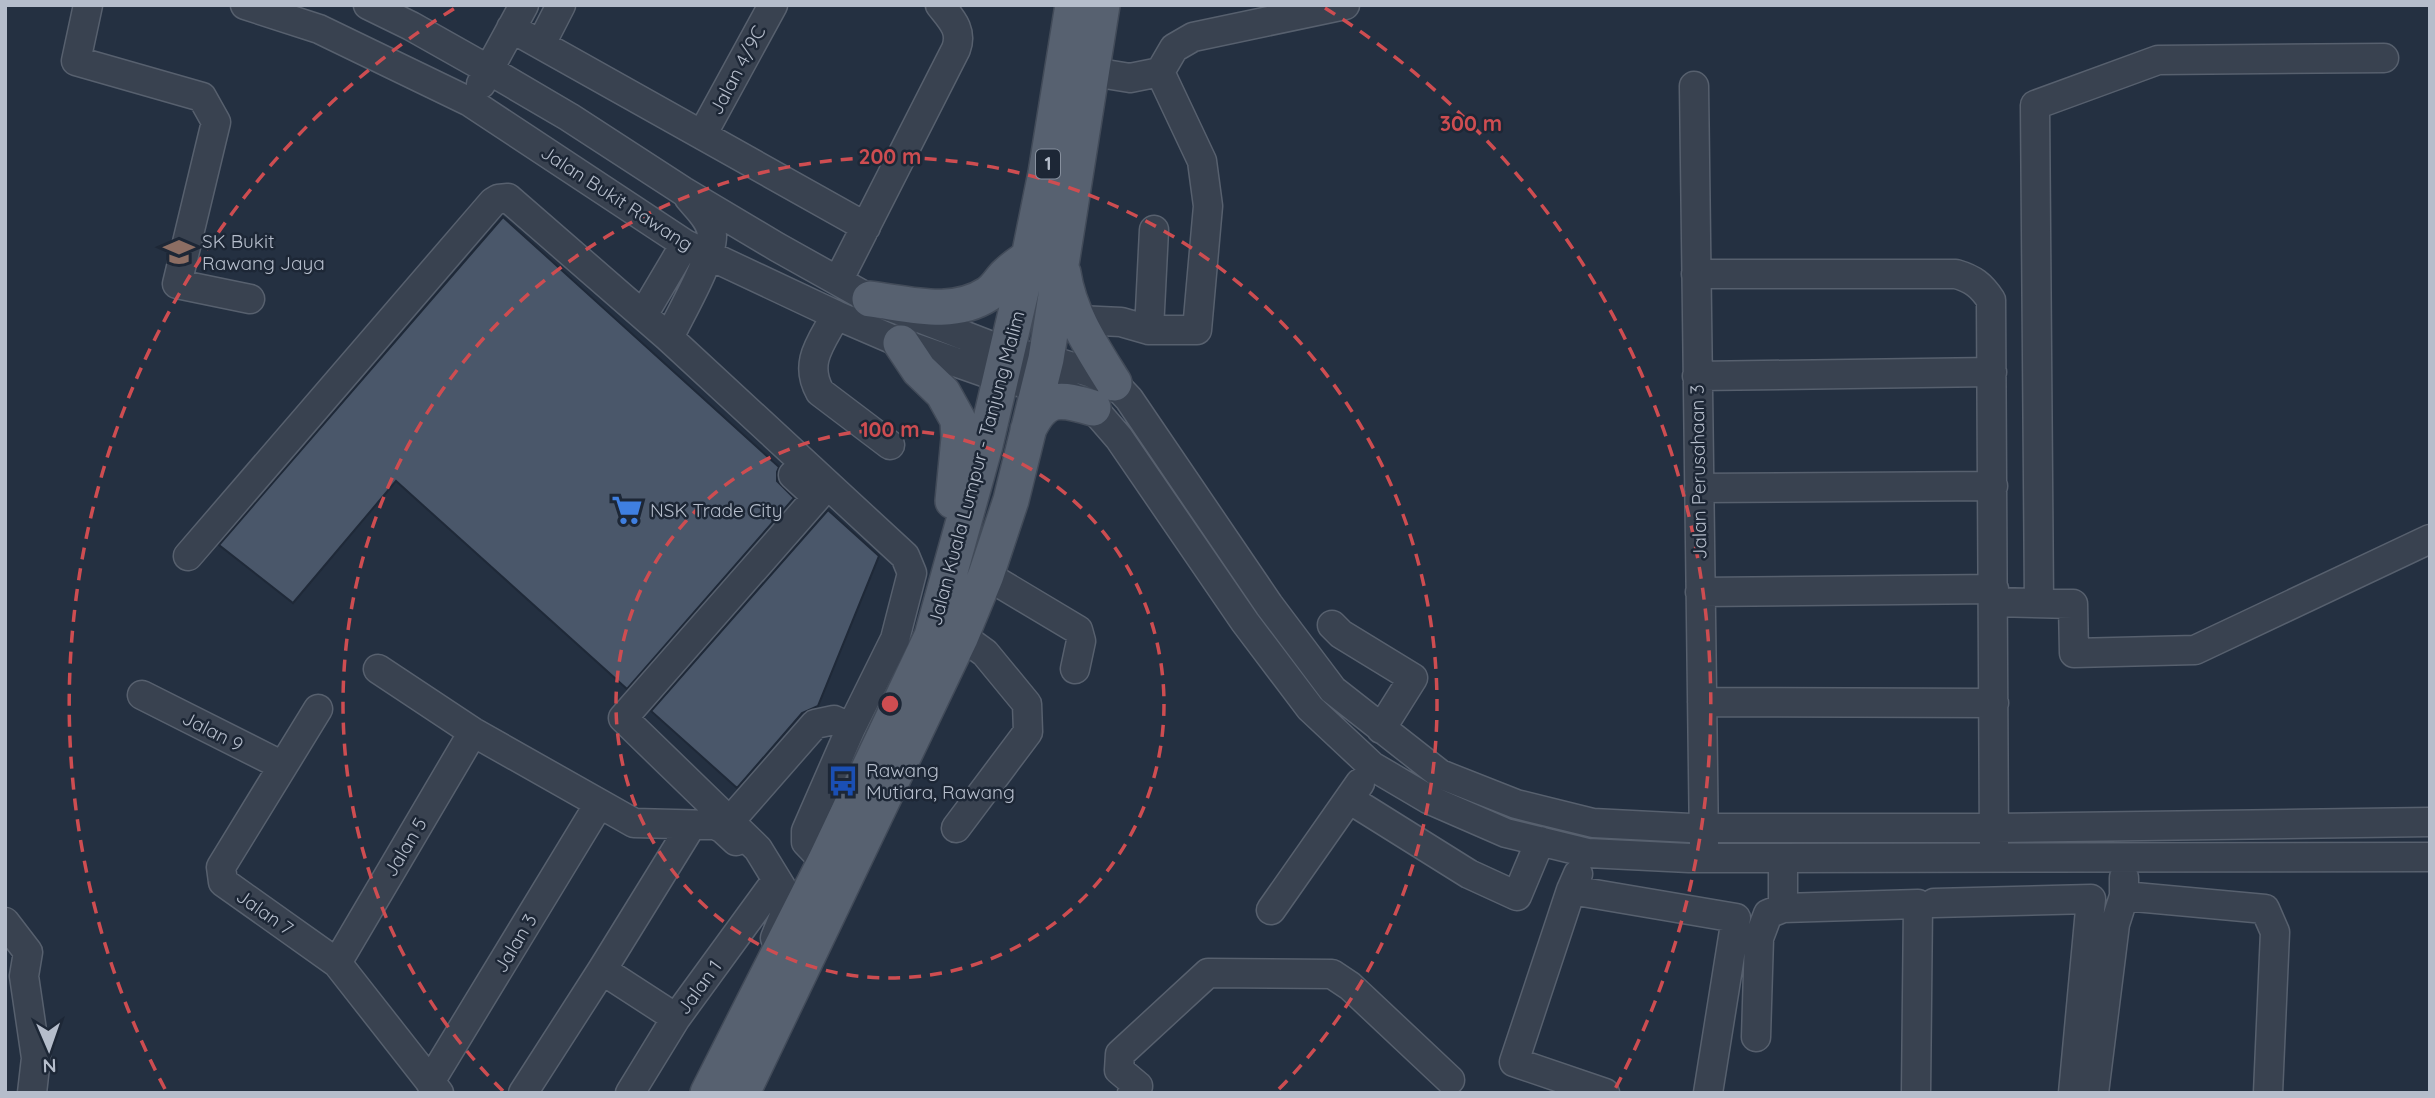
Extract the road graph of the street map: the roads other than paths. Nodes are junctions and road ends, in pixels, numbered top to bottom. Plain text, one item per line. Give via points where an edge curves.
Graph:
1 (88, 5) edge
2 (245, 5) edge
3 (368, 5) edge
4 (561, 5) edge
5 (773, 5) edge
6 (940, 5) edge
7 (1073, 5) edge
8 (1102, 5) edge
9 (1345, 5) edge
10 (517, 17) edge
11 (541, 44) junction
12 (2384, 58) dead end
13 (489, 70) junction
14 (1093, 72) junction
15 (1160, 72) junction
16 (1694, 86) dead end
17 (470, 102) junction
18 (702, 135) junction
19 (683, 191) junction
20 (866, 228) junction
21 (1154, 230) dead end
22 (696, 249) junction
23 (1045, 257) junction
24 (1696, 274) junction
25 (838, 281) junction
26 (250, 299) dead end
27 (870, 299) junction
28 (836, 315) junction
29 (1078, 320) junction
30 (657, 328) junction
31 (1149, 330) junction
32 (901, 343) junction
33 (1004, 365) junction
34 (1992, 372) junction
35 (1042, 373) junction
36 (1697, 376) junction
37 (1103, 395) junction
38 (1026, 435) junction
39 (890, 445) dead end
40 (1993, 486) junction
41 (1699, 488) junction
42 (2430, 539) edge
43 (188, 556) dead end
44 (986, 575) junction
45 (1700, 592) junction
46 (1994, 595) junction
47 (2039, 603) junction
48 (1332, 625) dead end
49 (946, 637) junction
50 (1294, 637) junction
51 (1270, 655) junction
52 (378, 669) dead end
53 (1075, 669) dead end
54 (142, 695) dead end
55 (1702, 702) junction
56 (1994, 703) junction
57 (318, 709) dead end
58 (851, 728) junction
59 (1381, 729) junction
60 (473, 732) junction
61 (283, 766) junction
62 (1372, 766) junction
63 (1349, 799) junction
64 (599, 804) junction
65 (730, 821) junction
66 (2430, 822) edge
67 (691, 825) junction
68 (957, 828) dead end
69 (1703, 828) junction
70 (1995, 828) junction
71 (1540, 841) junction
72 (1588, 853) junction
73 (1704, 858) junction
74 (2124, 858) junction
75 (2430, 858) edge
76 (1783, 859) junction
77 (1994, 859) junction
78 (825, 862) junction
79 (772, 885) junction
80 (1570, 890) junction
81 (2124, 896) junction
82 (1926, 903) junction
83 (1783, 908) junction
84 (1271, 910) dead end
85 (786, 911) junction
86 (5, 922) edge
87 (337, 963) junction
88 (602, 970) junction
89 (676, 1018) junction
90 (742, 1025) junction
91 (1756, 1037) dead end
92 (1450, 1080) dead end
93 (435, 1087) edge
94 (32, 1093) edge
95 (523, 1093) edge
96 (630, 1093) edge
97 (708, 1093) edge
98 (742, 1093) edge
99 (1132, 1093) edge
100 (1605, 1093) edge
101 (1708, 1093) edge
102 (1916, 1093) edge
103 (1932, 1093) edge
104 (2073, 1093) edge
105 (2094, 1093) edge
106 (2268, 1093) edge

1 - 26 street via 76,61 202,97 215,122 177,284
2 - 17 street, Jalan Bukit Rawang via 319,29
3 - 13 street, Jalan Bukit Rawang
4 - 11 street
5 - 18 street, Jalan 4/9C
6 - 20 street via 957,29 956,49
7 - 23 main road, Jalan Kuala Lumpur - Tanjung Malim / 1 via 1046,173
8 - 14 main road, Jalan Kuala Lumpur - Tanjung Malim / 1
9 - 15 street via 1193,37 1174,48
10 - 11 street
10 - 13 street
11 - 18 street
12 - 47 street via 2158,60 2035,105
13 - 17 street
13 - 19 street, Jalan Bukit Rawang
14 - 15 street via 1130,78
14 - 23 main road, Jalan Kuala Lumpur - Tanjung Malim / 1
15 - 31 street via 1202,161 1208,206 1197,330
16 - 24 street, Jalan Perusahaan 3
17 - 22 street, Jalan Bukit Rawang
18 - 20 street
19 - 22 street via 705,217 712,234
19 - 25 street, Jalan Bukit Rawang
20 - 25 street
21 - 31 street
22 - 28 street, Jalan Bukit Rawang
22 - 30 street
23 - 27 main road via 1005,275 987,295 963,307
23 - 29 main road
23 - 33 main road, Jalan Kuala Lumpur - Tanjung Malim / 1
23 - 35 main road, Jalan Kuala Lumpur - Tanjung Malim / 1
24 - 34 street via 1956,275 1971,279 1991,300
24 - 36 street, Jalan Perusahaan 3
25 - 27 street, Jalan Bukit Rawang
27 - 33 street, Jalan Bukit Rawang
28 - 32 street, Jalan Bukit Rawang
28 - 39 street via 813,359 815,383 820,392
29 - 31 street via 1121,322
29 - 37 main road
30 - 43 street via 513,201 498,199
30 - 58 street via 905,556 912,573 895,639
30 - 65 street via 664,356 817,497 623,718
32 - 33 street, Jalan Bukit Rawang
32 - 49 main road via 919,370 943,393 958,420
33 - 35 street, Jalan Bukit Rawang
33 - 49 main road, Jalan Kuala Lumpur - Tanjung Malim / 1 via 956,555
34 - 36 street
34 - 40 street
35 - 37 street, Jalan Bukit Rawang via 1064,392
35 - 38 main road, Jalan Kuala Lumpur - Tanjung Malim / 1
36 - 41 street, Jalan Perusahaan 3
37 - 38 main road via 1045,405
37 - 50 street via 1129,399
37 - 51 street via 1119,438
38 - 44 main road, Jalan Kuala Lumpur - Tanjung Malim / 1
40 - 41 street
40 - 46 street
41 - 45 street, Jalan Perusahaan 3
42 - 47 street via 2195,650 2074,653 2073,604
44 - 49 main road, Jalan Kuala Lumpur - Tanjung Malim / 1
44 - 53 street via 1078,630 1081,640
45 - 46 street
45 - 55 street, Jalan Perusahaan 3
46 - 47 street
46 - 56 street
48 - 59 street via 1413,678
49 - 68 street via 985,653 1027,704 1028,732
49 - 78 main road, Jalan Kuala Lumpur - Tanjung Malim / 1
49 - 98 main road, Jalan Kuala Lumpur - Tanjung Malim / 1
50 - 51 street
50 - 59 street via 1333,690
51 - 62 street via 1310,708
52 - 60 street
54 - 61 street, Jalan 9
55 - 56 street
55 - 69 street, Jalan Perusahaan 3
56 - 70 street
57 - 61 street, Jalan 7
58 - 65 street via 834,720 815,724
58 - 78 street via 805,836
59 - 69 street via 1440,774 1516,804 1592,823
60 - 64 street
60 - 87 street, Jalan 5
61 - 87 street, Jalan 7 via 221,867 223,882
62 - 63 street
62 - 71 street via 1428,799 1506,833
63 - 71 street via 1469,874 1517,896
63 - 84 street
64 - 67 street via 634,823
64 - 93 street, Jalan 3
65 - 85 street via 758,849 785,893
66 - 70 street
67 - 79 street via 723,829 765,869
67 - 88 street
69 - 70 street
69 - 73 street, Jalan Perusahaan 3
70 - 77 street
71 - 72 street
72 - 73 street
72 - 80 street
73 - 76 street
74 - 75 street
74 - 77 street
74 - 81 street
76 - 77 street
76 - 83 street
78 - 90 main road, Jalan Kuala Lumpur - Tanjung Malim / 1
79 - 85 street
79 - 89 street, Jalan 1
80 - 100 street via 1514,1062
80 - 101 street via 1737,918
81 - 105 street via 2115,925
81 - 106 street via 2265,909 2275,932
82 - 83 street
82 - 102 street
82 - 103 street
82 - 104 street via 2091,899
83 - 91 street via 1768,914 1759,938
85 - 90 street via 752,981
86 - 94 street via 28,952 24,976 36,1058
87 - 93 street, Jalan 7
88 - 89 street
88 - 95 street
89 - 96 street, Jalan 1
90 - 97 main road, Jalan Kuala Lumpur - Tanjung Malim / 1
92 - 99 street via 1332,974 1208,973 1120,1054 1119,1070 1138,1086

